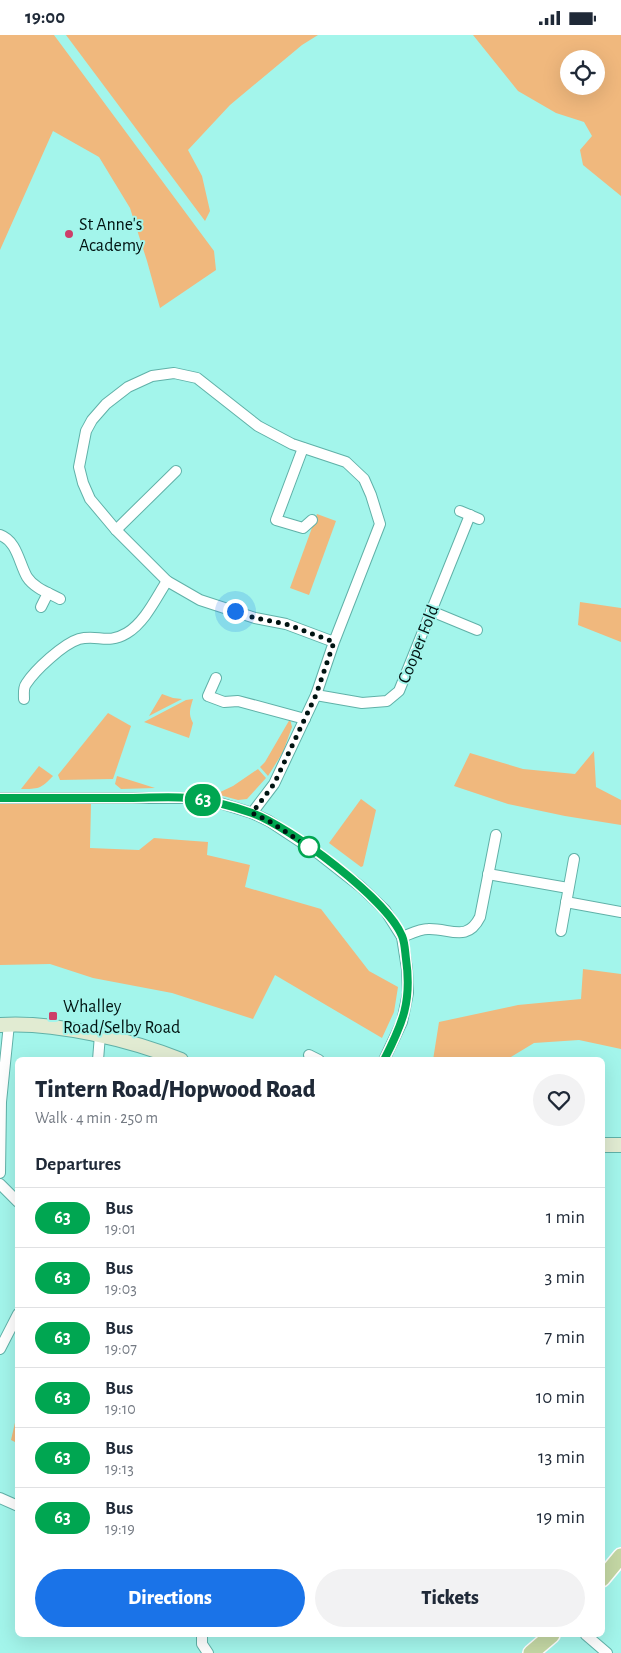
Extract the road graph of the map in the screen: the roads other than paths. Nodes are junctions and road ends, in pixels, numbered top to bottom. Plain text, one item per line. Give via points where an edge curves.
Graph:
1 (303, 448) junction
2 (176, 471) dead end
3 (470, 515) dead end
4 (312, 521) dead end
5 (116, 530) junction
6 (0, 535) edge
7 (167, 581) junction
8 (48, 593) junction
9 (60, 599) dead end
10 (41, 607) dead end
11 (432, 611) junction
12 (477, 630) dead end
13 (334, 642) junction
14 (216, 678) dead end
15 (316, 695) junction
16 (24, 699) dead end
17 (305, 719) junction
18 (0, 798) edge
19 (252, 813) junction
20 (496, 835) dead end
21 (574, 859) dead end
22 (488, 874) junction
23 (568, 888) junction
24 (566, 902) junction
25 (621, 912) edge
26 (561, 931) dead end
27 (402, 937) junction
28 (5, 1025) edge
29 (100, 1035) junction
30 (308, 1055) dead end
31 (98, 1057) edge
32 (174, 1057) edge
33 (312, 1057) edge
34 (385, 1057) edge
35 (605, 1145) edge
36 (621, 1145) edge
37 (0, 1173) edge
38 (0, 1184) edge
39 (15, 1199) edge
40 (15, 1320) edge
41 (0, 1349) edge
42 (0, 1498) edge
43 (15, 1505) edge
44 (621, 1556) edge
45 (605, 1575) edge
46 (202, 1637) edge
47 (550, 1637) edge
48 (588, 1637) edge
49 (208, 1653) edge
50 (531, 1653) edge
51 (607, 1653) edge

1 - 4 street via 276,520 303,528
1 - 5 street via 258,426 197,378 174,373 152,376 128,387 83,428 79,467 83,483 90,499
1 - 13 street via 346,462 364,479 380,524
2 - 5 street
3 - 11 street, Cooper Fold
5 - 7 street
6 - 8 street via 12,544 27,577
7 - 13 street via 200,600 255,618 286,624
7 - 16 street via 141,621 128,633 111,640 78,639 64,647 24,685
8 - 9 street
8 - 10 street
11 - 12 street
11 - 15 street, Cooper Fold via 399,691 387,701 362,703
13 - 15 street
14 - 17 street via 208,696
15 - 17 street
17 - 19 street via 274,784
18 - 19 street via 190,798
19 - 27 street via 319,854 360,887 384,910
20 - 22 street
21 - 23 street
22 - 23 street
22 - 27 street via 480,917 471,930 428,929
23 - 24 street
24 - 25 street
24 - 26 street
27 - 34 street via 408,993 402,1022
28 - 29 street via 61,1028
28 - 37 street
29 - 31 street
29 - 32 street
30 - 33 street
35 - 36 street
38 - 39 street
40 - 41 street
42 - 43 street
44 - 45 main road
46 - 49 street
47 - 50 main road
48 - 51 street

